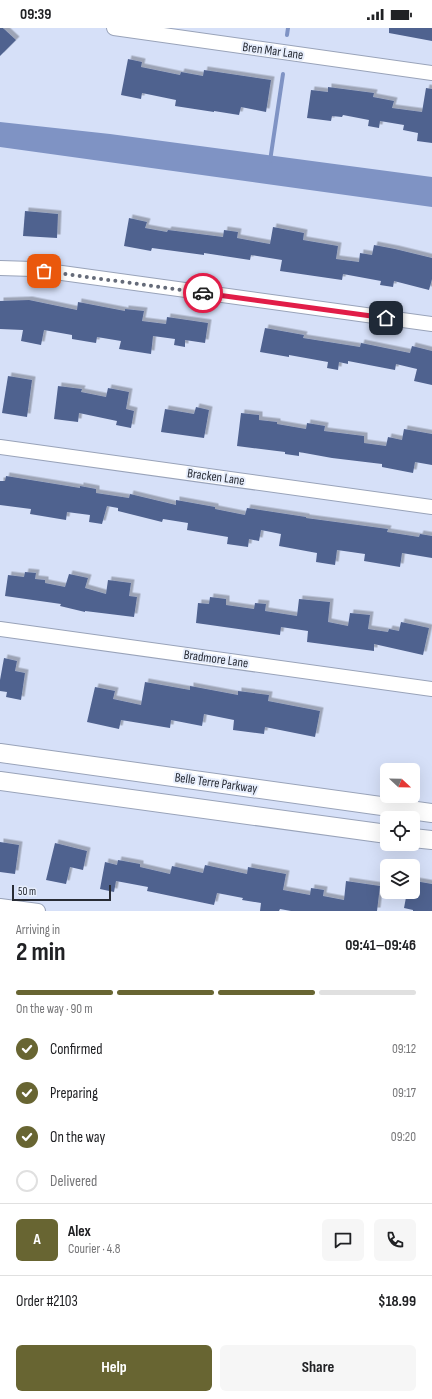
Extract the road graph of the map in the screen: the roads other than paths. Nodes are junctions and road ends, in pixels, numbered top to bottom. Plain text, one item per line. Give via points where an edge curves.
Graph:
1 (114, 28) edge
2 (432, 73) edge
3 (0, 268) edge
4 (432, 324) edge
5 (0, 447) edge
6 (432, 507) edge
7 (0, 629) edge
8 (432, 689) edge
9 (0, 753) edge
10 (0, 781) edge
11 (432, 814) edge
12 (380, 833) edge
13 (420, 839) edge
14 (432, 840) edge
15 (0, 906) edge
16 (38, 911) edge

1 - 2 street, Bren Mar Lane
3 - 4 street via 33,269
5 - 6 street, Bracken Lane
7 - 8 street, Bradmore Lane
9 - 11 main road, Belle Terre Parkway
10 - 12 main road, Belle Terre Parkway
13 - 14 main road
15 - 16 street

